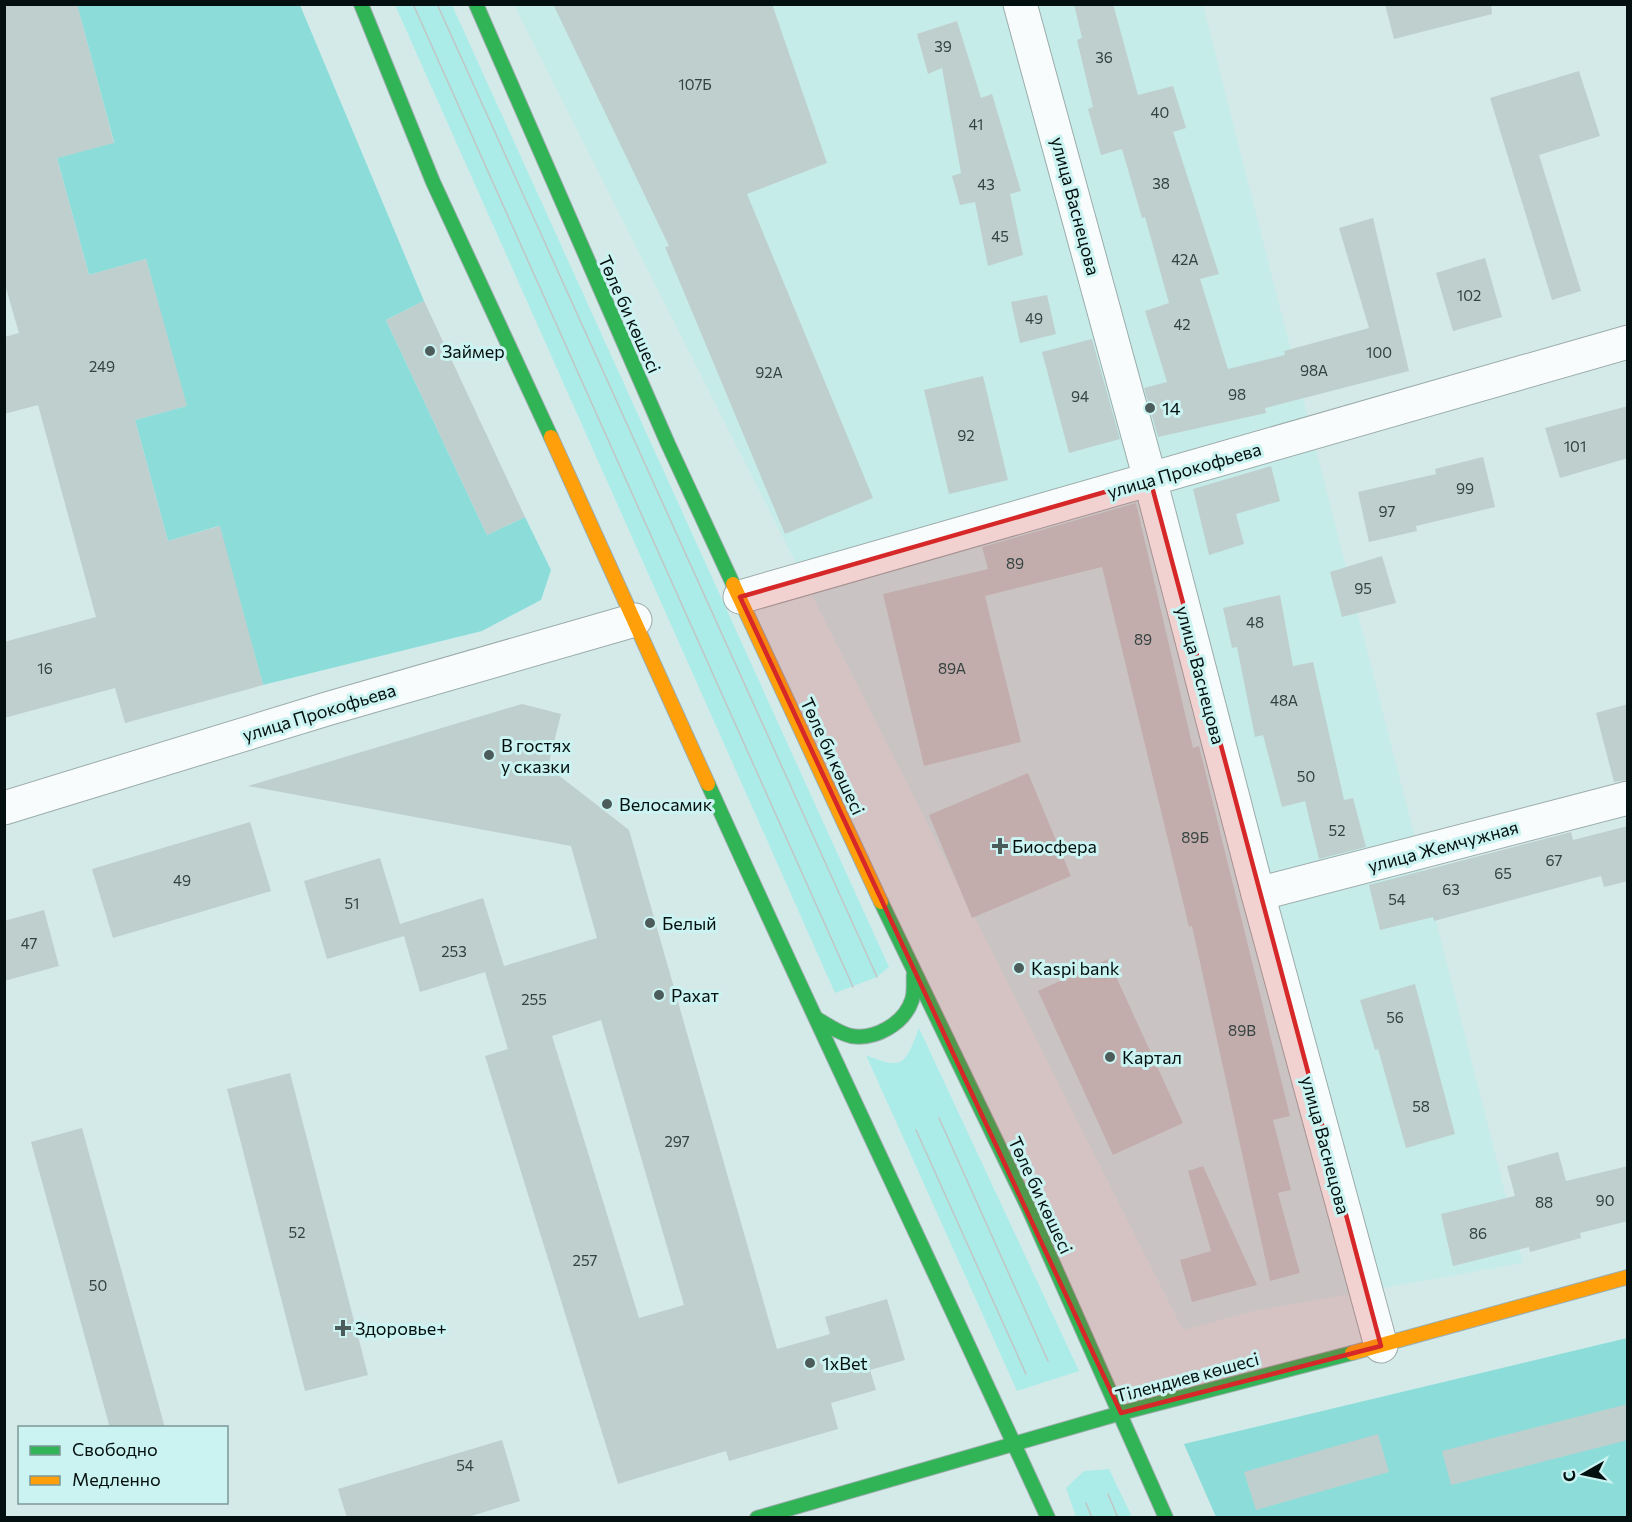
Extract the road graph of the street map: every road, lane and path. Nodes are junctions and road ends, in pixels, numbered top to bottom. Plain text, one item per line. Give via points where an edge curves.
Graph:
1 (361, 4) edge
2 (476, 4) edge
3 (1020, 4) edge
4 (1628, 342) edge
5 (1150, 479) junction
6 (740, 597) junction
7 (635, 620) junction
8 (1628, 798) edge
9 (4, 808) edge
10 (1258, 894) junction
11 (914, 972) junction
12 (817, 1019) junction
13 (1628, 1277) edge
14 (1381, 1346) junction
15 (1121, 1413) junction
16 (1015, 1446) junction
17 (757, 1518) edge
18 (1048, 1518) edge
19 (1166, 1518) edge

1 - 7 main road via 433,182
2 - 6 main road, Төле би көшесі via 668,444
3 - 5 street, улица Васнецова
4 - 5 street, улица Прокофьева
5 - 6 street, улица Прокофьева
5 - 10 street, улица Васнецова
6 - 11 main road, Төле би көшесі
7 - 9 street, улица Прокофьева
7 - 12 main road
8 - 10 street, улица Жемчужная
10 - 14 street, улица Васнецова
11 - 12 main road via 912,999 904,1017 886,1030 861,1036 842,1034
11 - 15 main road, Төле би көшесі via 1028,1207
12 - 16 main road
13 - 14 main road, Тілендиев көшесі
14 - 15 main road, Тілендиев көшесі
15 - 16 main road, Тілендиев көшесі
15 - 19 main road, Төле би көшесі
16 - 17 main road, Тілендиев көшесі
16 - 18 main road

